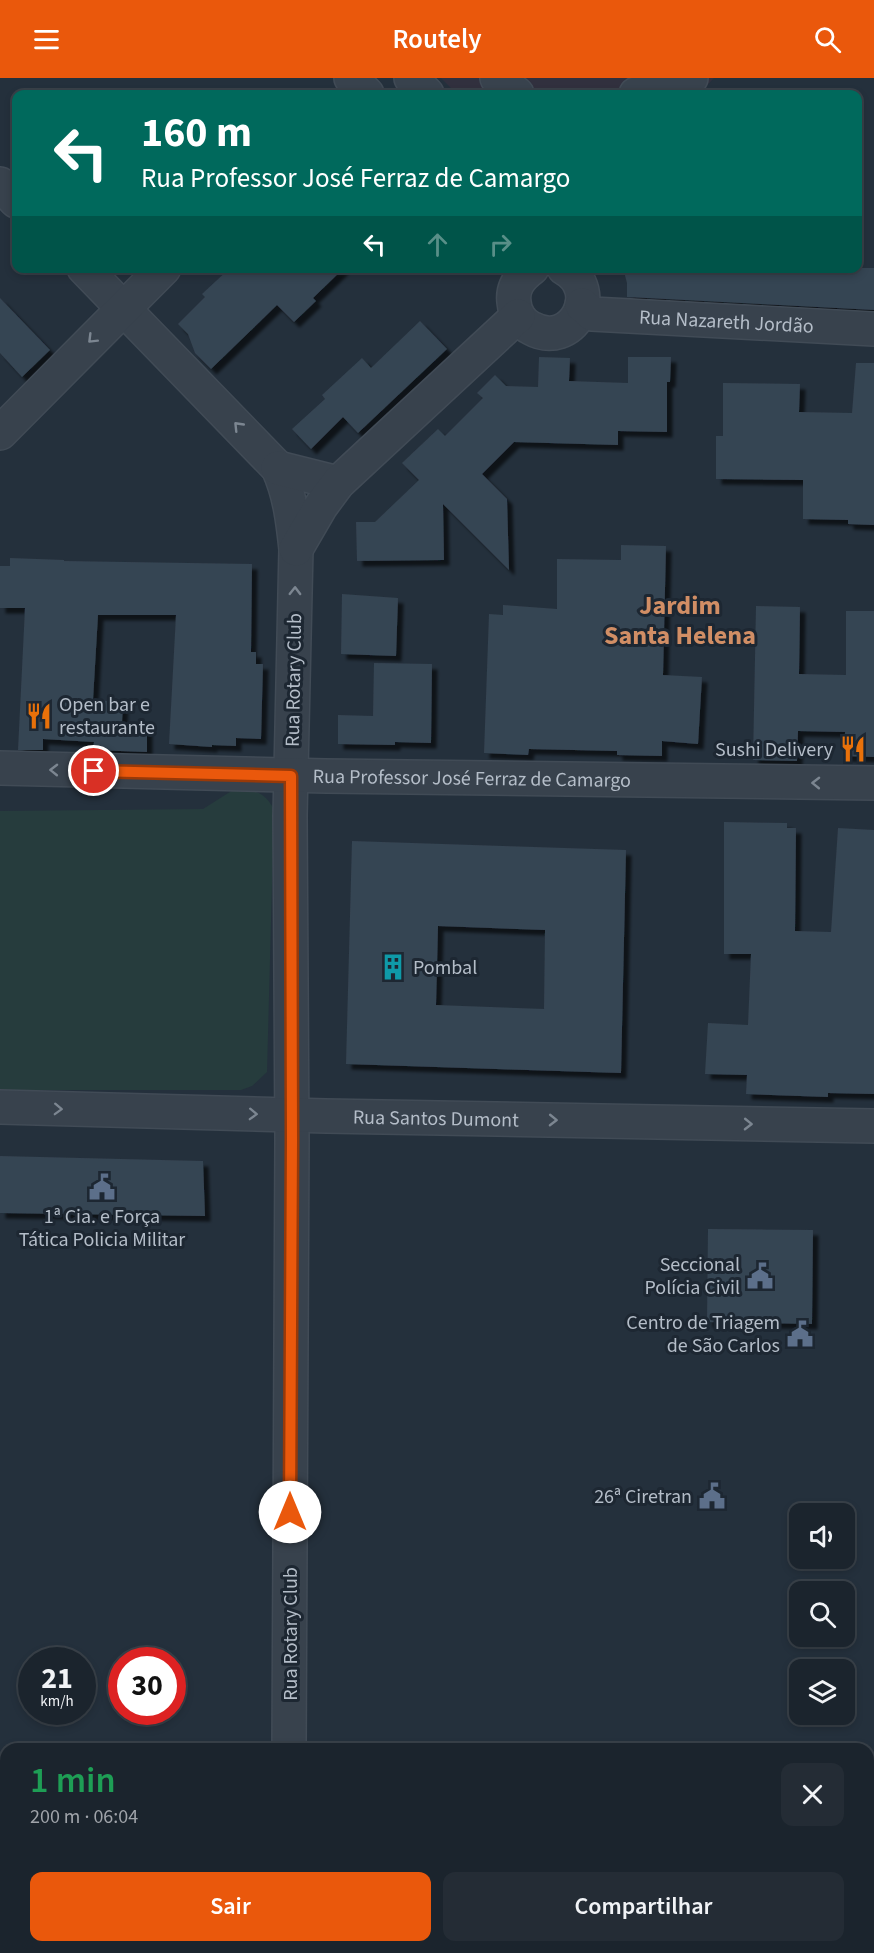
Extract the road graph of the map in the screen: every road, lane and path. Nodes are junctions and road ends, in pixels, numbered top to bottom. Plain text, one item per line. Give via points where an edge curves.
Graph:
1 (411, 78) edge
2 (497, 78) edge
3 (691, 78) edge
4 (423, 90) edge
5 (512, 90) edge
6 (666, 90) edge
7 (0, 184) edge
8 (12, 197) edge
9 (89, 273) edge
10 (159, 273) edge
11 (523, 273) edge
12 (571, 273) edge
13 (582, 306) junction
14 (124, 308) junction
15 (518, 316) junction
16 (874, 329) edge
17 (0, 433) edge
18 (278, 468) junction
19 (338, 483) junction
20 (296, 549) junction
21 (0, 768) edge
22 (291, 776) junction
23 (874, 783) edge
24 (0, 1107) edge
25 (292, 1115) junction
26 (874, 1126) edge
27 (289, 1743) edge

1 - 4 street
2 - 5 street
3 - 6 street via 681,88
7 - 8 street
9 - 14 street, Rua Rotary Club
10 - 14 street
11 - 15 street via 513,293
12 - 13 street via 582,293
13 - 15 street via 570,326 548,334 525,326
13 - 16 street, Rua Nazareth Jordão via 592,314
14 -> 17 street
18 -> 14 street, Rua Rotary Club
15 - 19 street
18 - 19 street
18 - 20 street, Rua Rotary Club via 290,504
19 - 20 street
22 -> 20 street, Rua Rotary Club
22 -> 21 street, Rua Professor José Ferraz de Camargo
23 -> 22 street, Rua Professor José Ferraz de Camargo
22 - 25 street, Rua Rotary Club
24 -> 25 street, Rua Santos Dumont
25 -> 26 street, Rua Santos Dumont
25 - 27 street, Rua Rotary Club

